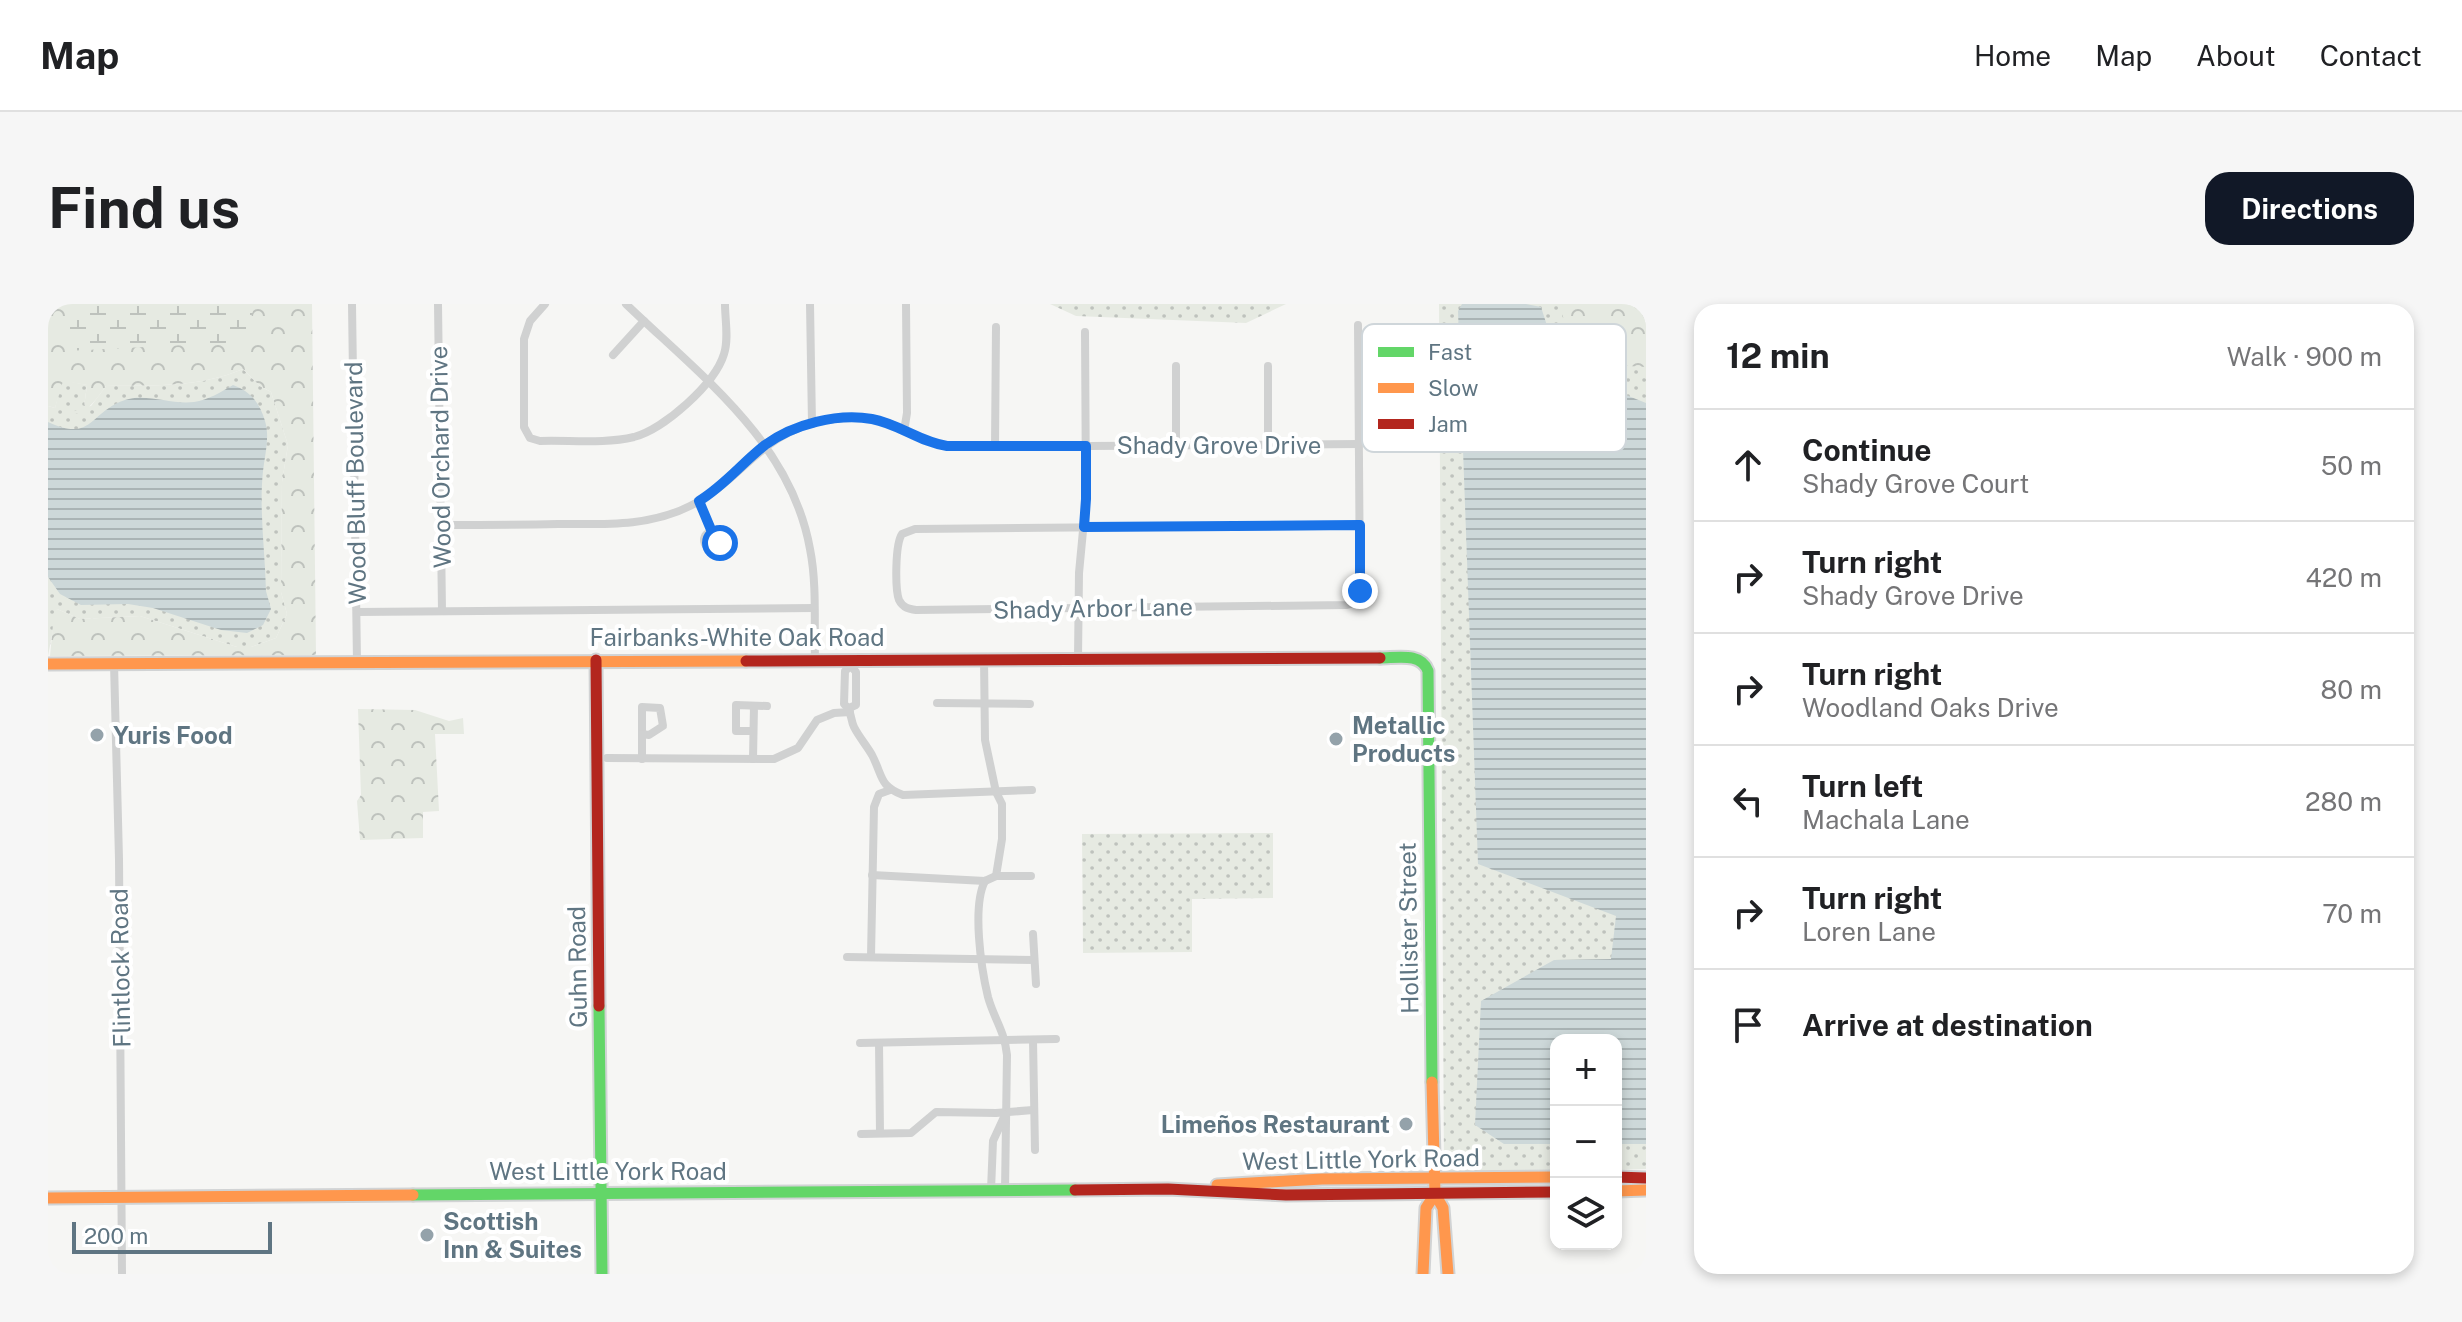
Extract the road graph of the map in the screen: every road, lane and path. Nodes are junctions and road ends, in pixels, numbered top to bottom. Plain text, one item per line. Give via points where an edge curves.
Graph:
1 (352, 304) edge
2 (438, 304) edge
3 (545, 304) edge
4 (626, 304) edge
5 (725, 304) edge
6 (810, 304) edge
7 (906, 304) edge
8 (644, 321) junction
9 (1358, 325) dead end
10 (996, 327) dead end
11 (1085, 332) dead end
12 (613, 355) dead end
13 (1176, 366) dead end
14 (1268, 366) dead end
15 (707, 382) junction
16 (812, 424) junction
17 (904, 431) junction
18 (767, 444) junction
19 (1359, 444) junction
20 (1176, 445) junction
21 (1268, 445) junction
22 (995, 446) junction
23 (1086, 446) junction
24 (699, 501) junction
25 (442, 525) junction
26 (1360, 525) junction
27 (1084, 527) junction
28 (712, 532) dead end
29 (814, 608) junction
30 (1077, 608) junction
31 (442, 611) junction
32 (357, 612) junction
33 (984, 658) junction
34 (1078, 658) junction
35 (815, 659) junction
36 (596, 660) junction
37 (357, 662) junction
38 (114, 663) junction
39 (851, 663) junction
40 (1425, 663) joint
41 (48, 664) edge
42 (937, 703) dead end
43 (984, 704) junction
44 (1030, 704) dead end
45 (754, 706) junction
46 (767, 706) dead end
47 (850, 710) junction
48 (753, 731) junction
49 (642, 734) dead end
50 (607, 758) dead end
51 (642, 759) junction
52 (753, 759) junction
53 (890, 790) junction
54 (1032, 790) dead end
55 (996, 792) junction
56 (872, 875) junction
57 (996, 876) junction
58 (1031, 876) dead end
59 (985, 881) junction
60 (1033, 934) dead end
61 (871, 956) junction
62 (847, 957) dead end
63 (982, 959) junction
64 (1034, 960) junction
65 (1036, 984) dead end
66 (1056, 1039) dead end
67 (1005, 1040) junction
68 (1033, 1040) junction
69 (860, 1043) dead end
70 (879, 1043) junction
71 (1033, 1110) junction
72 (1007, 1111) junction
73 (880, 1133) junction
74 (861, 1134) dead end
75 (1035, 1150) dead end
76 (1550, 1177) edge
77 (1622, 1177) edge
78 (1646, 1178) edge
79 (1434, 1179) junction
80 (1168, 1189) junction
81 (991, 1190) junction
82 (1005, 1190) junction
83 (1646, 1190) edge
84 (1622, 1191) edge
85 (1550, 1192) edge
86 (602, 1194) junction
87 (1435, 1194) junction
88 (121, 1197) junction
89 (48, 1198) edge
90 (122, 1274) edge
91 (602, 1274) edge
92 (1423, 1274) edge
93 (1448, 1274) edge

1 - 32 street, Wood Bluff Boulevard
2 - 25 street, Wood Orchard Drive
3 - 15 street via 525,333 524,427 530,438 619,439 642,434 669,418
4 - 8 street
5 - 15 street via 724,354
6 - 16 street
7 - 17 street
8 - 12 street
8 - 15 street
9 - 19 street
10 - 22 street
11 - 23 street
13 - 20 street
14 - 21 street
15 - 18 street
16 - 17 street, Shady Grove Drive via 861,418
16 - 18 street, Shady Grove Drive
17 - 22 street, Shady Grove Drive via 937,445
18 - 24 street, Shady Grove Drive
18 - 29 street via 803,517
19 - 21 street, Shady Grove Drive
19 - 26 street
20 - 21 street, Shady Grove Drive
20 - 23 street, Shady Grove Drive
22 - 23 street, Shady Grove Drive
23 - 27 street
24 - 25 street, Shady Grove Drive via 672,514 628,523
24 - 28 street
25 - 31 street, Wood Orchard Drive
26 - 27 street
26 - 30 street, Shady Arbor Lane via 1360,596 1347,605
27 - 30 street
27 - 30 street, Shady Arbor Lane via 915,529 897,542 899,599 910,609
29 - 31 street
29 - 35 street
30 - 34 street
31 - 32 street
32 - 37 street, Wood Bluff Boulevard
33 - 34 street, Fairbanks-White Oak Road
33 - 39 street, Fairbanks-White Oak Road
33 - 43 street
34 - 40 street, Fairbanks-White Oak Road via 1409,656
35 - 36 street, Fairbanks-White Oak Road
35 - 39 street, Fairbanks-White Oak Road
36 - 37 street, Fairbanks-White Oak Road
36 - 86 street, Guhn Road
37 - 38 street, Fairbanks-White Oak Road
38 - 41 street, Fairbanks-White Oak Road
38 - 88 street, Flintlock Road
39 - 47 street via 856,705
40 - 79 street, Hollister Street
42 - 43 street
43 - 44 street
43 - 55 street
45 - 46 street
45 - 48 street
45 - 48 street via 736,705 736,731
47 - 52 street via 817,720 798,748 783,757
47 - 53 street via 853,725
48 - 52 street
49 - 51 street
50 - 51 street
51 - 52 street
53 - 55 street via 903,795
53 - 56 street via 879,794 874,807
54 - 55 street
55 - 57 street via 1003,827
56 - 59 street
56 - 61 street
57 - 58 street
57 - 59 street
59 - 63 street via 979,892
60 - 64 street
61 - 62 street
61 - 63 street
63 - 64 street
63 - 67 street via 988,999
64 - 65 street
66 - 68 street
67 - 68 street
67 - 70 street
67 - 72 street
68 - 71 street
69 - 70 street
70 - 73 street
71 - 72 street
71 - 75 street
72 - 73 street via 936,1112 911,1133
72 - 81 street via 993,1141
72 - 82 street
73 - 74 street
76 - 79 street, West Little York Road
77 - 78 street
79 - 80 street, West Little York Road via 1285,1180
79 - 87 street, Hollister Street
80 - 82 street, West Little York Road
80 - 87 street, West Little York Road
81 - 82 street, West Little York Road
81 - 86 street, West Little York Road
83 - 84 street
85 - 87 street, West Little York Road
86 - 88 street, West Little York Road
86 - 91 street, Guhn Road
87 - 92 street, Hollister Street via 1426,1208
87 - 93 street, Hollister Street via 1443,1208
88 - 89 street, West Little York Road
88 - 90 street, Flintlock Road

